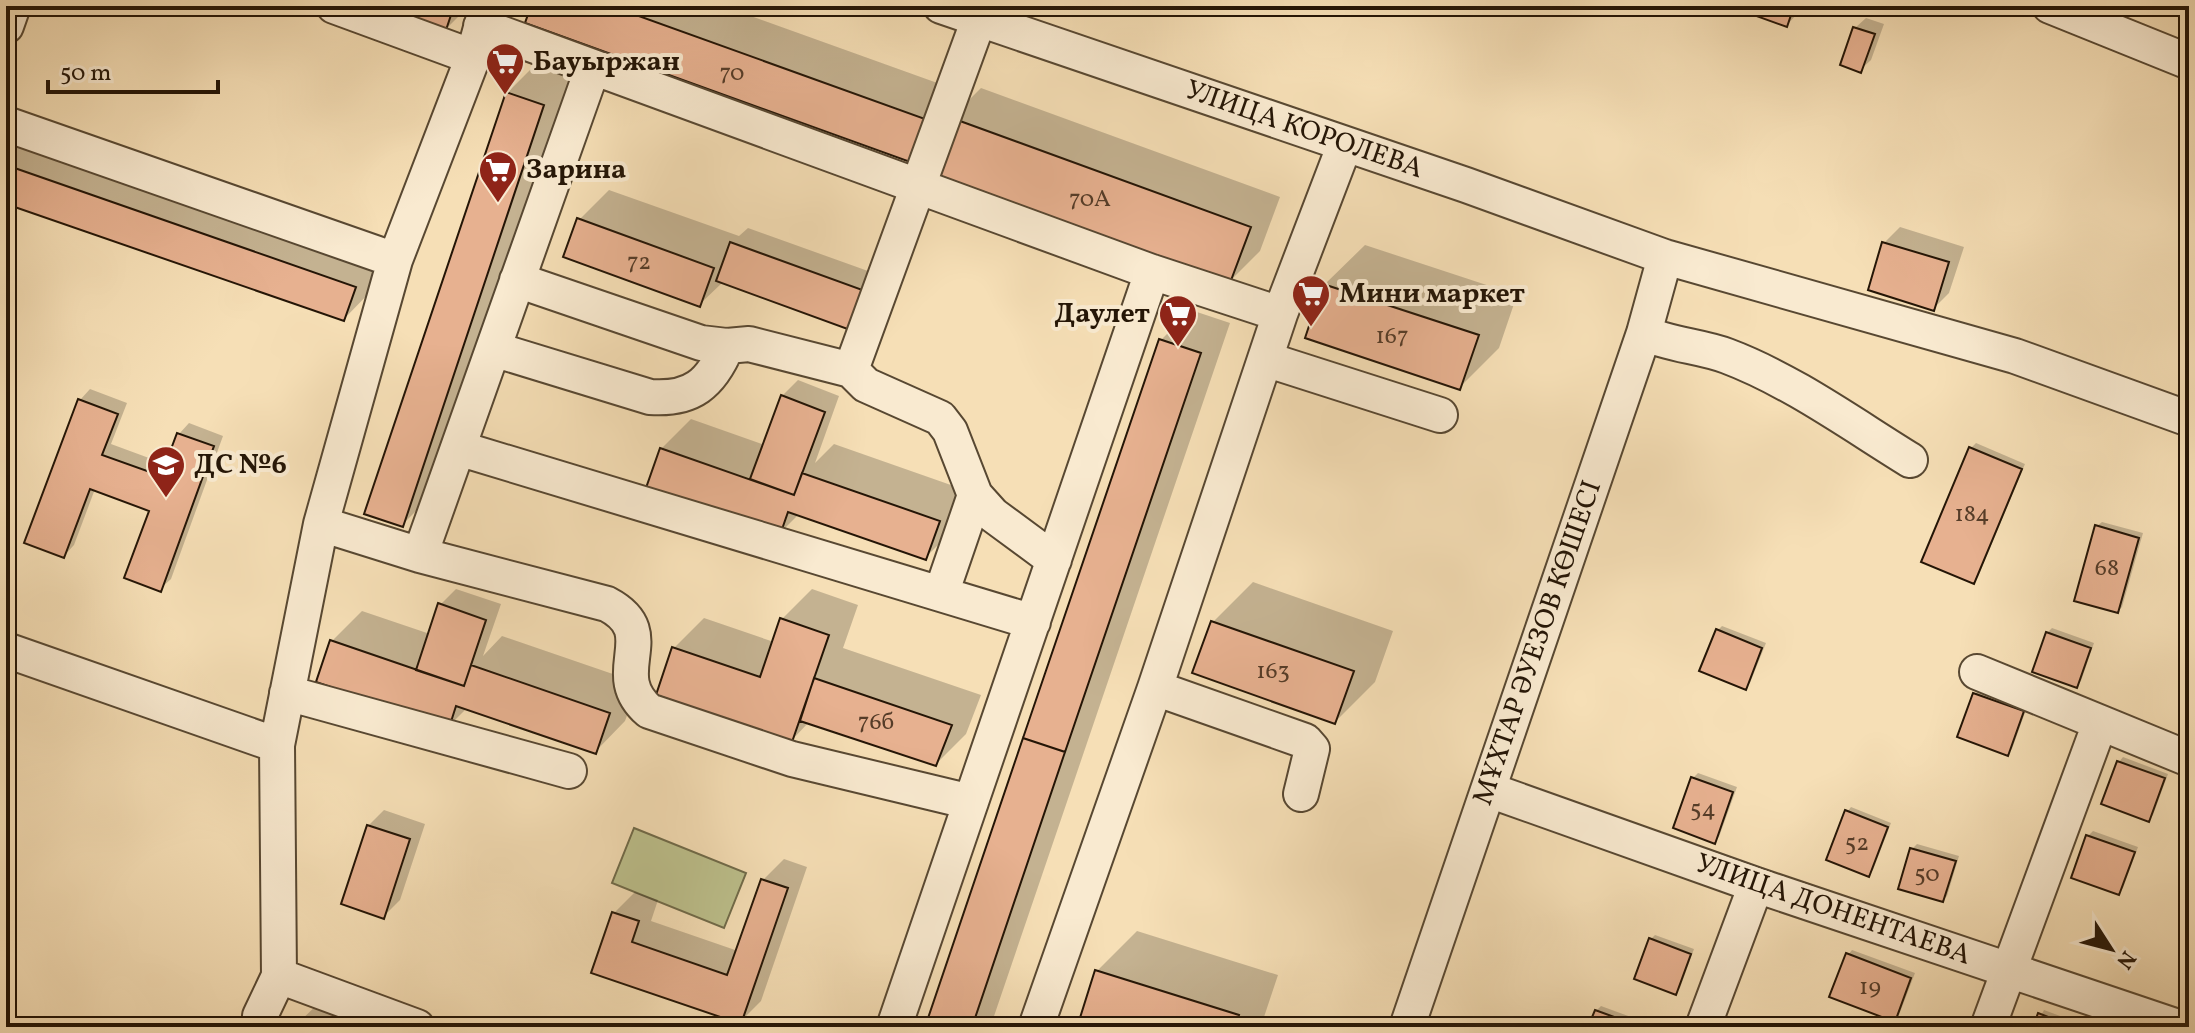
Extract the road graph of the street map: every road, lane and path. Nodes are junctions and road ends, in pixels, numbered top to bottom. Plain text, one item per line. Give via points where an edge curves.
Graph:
1 (13, 6) edge
2 (334, 6) edge
3 (941, 6) edge
4 (2050, 6) edge
5 (979, 19) junction
6 (6, 26) edge
7 (481, 30) edge
8 (2189, 62) edge
9 (593, 67) junction
10 (6, 124) edge
11 (1345, 144) junction
12 (920, 187) junction
13 (1665, 257) junction
14 (395, 260) junction
15 (1152, 272) junction
16 (517, 280) junction
17 (1280, 314) junction
18 (1644, 333) junction
19 (727, 346) junction
20 (493, 349) junction
21 (1265, 359) junction
22 (851, 370) junction
23 (1440, 415) dead end
24 (2189, 419) edge
25 (458, 448) junction
26 (1910, 460) dead end
27 (975, 495) junction
28 (321, 524) junction
29 (420, 555) junction
30 (1054, 560) junction
31 (941, 594) junction
32 (1033, 622) junction
33 (6, 650) edge
34 (1977, 672) dead end
35 (1155, 688) junction
36 (287, 693) junction
37 (2100, 723) junction
38 (277, 745) junction
39 (2189, 759) edge
40 (569, 771) dead end
41 (1489, 790) junction
42 (1301, 794) dead end
43 (971, 802) junction
44 (1756, 885) junction
45 (2008, 971) junction
46 (279, 976) junction
47 (259, 1027) edge
48 (417, 1027) edge
49 (894, 1027) edge
50 (1036, 1027) edge
51 (1407, 1027) edge
52 (1703, 1027) edge
53 (1988, 1027) edge
54 (2178, 1027) edge

1 - 6 street
2 - 7 street
3 - 5 street, УЛИЦА КОРОЛЕВА
4 - 8 street
5 - 11 street, УЛИЦА КОРОЛЕВА
5 - 12 street
7 - 9 street
7 - 14 street
9 - 12 street
9 - 16 street
10 - 14 street
11 - 13 street, УЛИЦА КОРОЛЕВА
11 - 17 street
12 - 15 street
12 - 22 street
13 - 18 street, МҰХТАР ӘУЕЗОВ КӨШЕСІ
13 - 24 street, УЛИЦА КОРОЛЕВА via 2015,356
14 - 28 street
15 - 17 street
15 - 30 street
16 - 19 street via 701,343
16 - 20 street
17 - 21 street
18 - 26 street via 1727,356
18 - 41 street, МҰХТАР ӘУЕЗОВ КӨШЕСІ
19 - 20 street via 708,380 681,396 666,398
19 - 22 street via 749,344
20 - 25 street
21 - 23 street
21 - 35 street
22 - 27 street via 866,385 940,418
25 - 29 street
25 - 31 street
27 - 30 street via 993,515
27 - 31 street
28 - 29 street
28 - 36 street
29 - 43 street via 618,610 634,633 633,693 649,711 792,759
30 - 32 street
31 - 32 street
32 - 43 street
33 - 38 street
34 - 37 street
35 - 42 street via 1305,741 1312,749
35 - 50 street
36 - 38 street
36 - 40 street
37 - 39 street
37 - 45 street
38 - 46 street
41 - 44 street, УЛИЦА ДОНЕНТАЕВА
41 - 51 street, МҰХТАР ӘУЕЗОВ КӨШЕСІ
43 - 49 street
44 - 45 street, УЛИЦА ДОНЕНТАЕВА
44 - 52 street
45 - 53 street
45 - 54 street, УЛИЦА ДОНЕНТАЕВА
46 - 47 street
46 - 48 street

